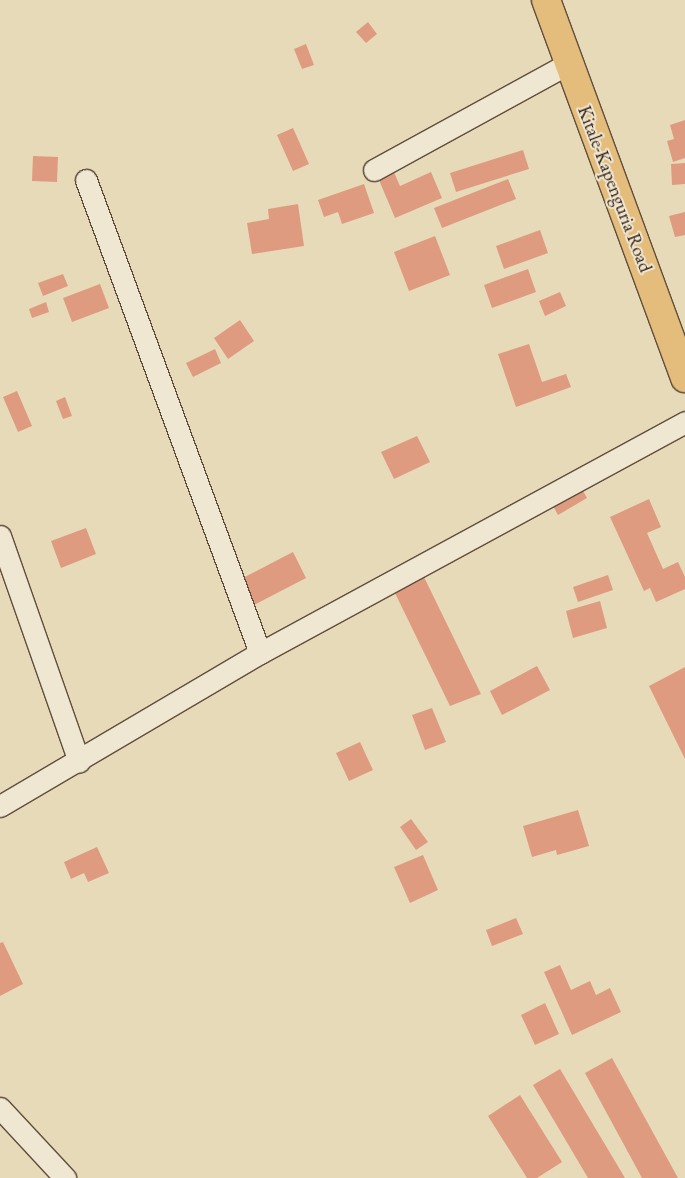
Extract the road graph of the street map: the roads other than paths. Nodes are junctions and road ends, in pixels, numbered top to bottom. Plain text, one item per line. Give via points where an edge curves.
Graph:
1 (546, 0) edge
2 (568, 64) junction
3 (374, 170) dead end
4 (86, 180) dead end
5 (685, 378) edge
6 (685, 422) edge
7 (0, 536) edge
8 (260, 653) junction
9 (79, 762) junction
10 (0, 806) edge
11 (0, 1108) edge
12 (65, 1178) edge

1 - 2 highway, Kitale-Kapenguria Road
2 - 3 street
2 - 5 highway, Kitale-Kapenguria Road
4 - 8 street
6 - 8 street
7 - 9 street
8 - 9 street
9 - 10 street
11 - 12 street

